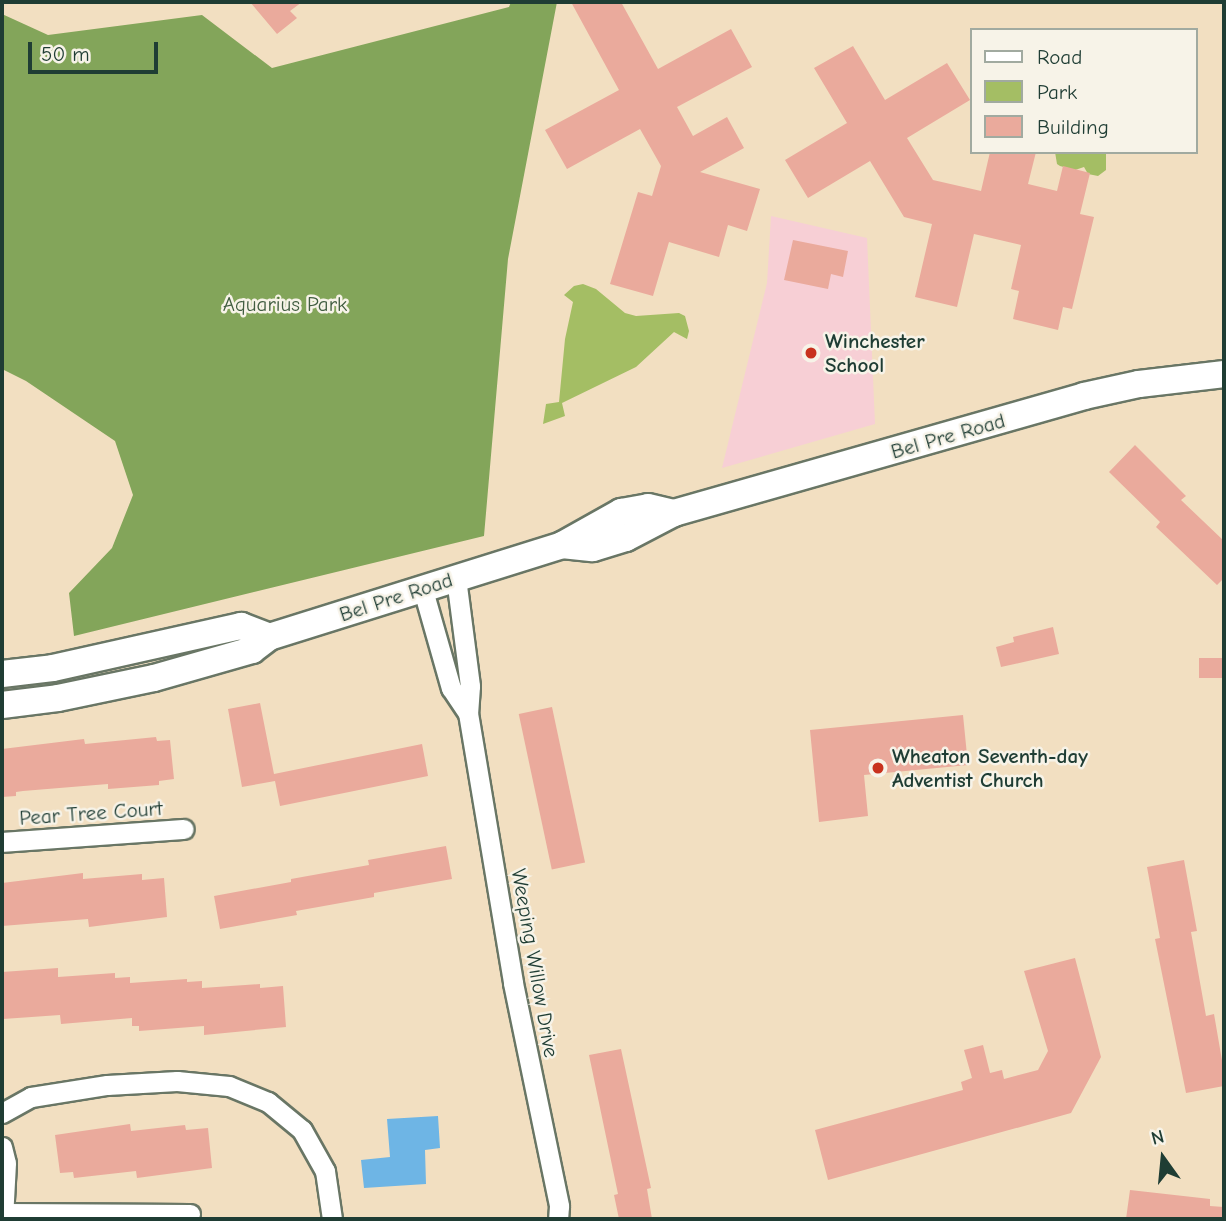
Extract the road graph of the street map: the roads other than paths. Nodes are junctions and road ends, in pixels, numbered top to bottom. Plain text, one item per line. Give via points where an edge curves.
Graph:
1 (1224, 374) edge
2 (456, 578) junction
3 (423, 590) junction
4 (269, 637) junction
5 (2, 674) edge
6 (2, 705) edge
7 (468, 713) junction
8 (184, 829) dead end
9 (2, 842) edge
10 (2, 1113) edge
11 (2, 1147) edge
12 (191, 1214) dead end
13 (4, 1216) edge
14 (332, 1219) edge
15 (558, 1219) edge

1 - 2 main road, Bel Pre Road via 1084,396 674,513 648,507 621,512 562,545
2 - 3 main road, Bel Pre Road
2 - 7 street, Weeping Willow Drive via 470,686
3 - 4 main road, Bel Pre Road
3 - 7 street, Weeping Willow Drive via 451,688
4 - 5 main road via 241,626 53,668
4 - 6 main road, Bel Pre Road via 252,650 153,678
7 - 15 street, Weeping Willow Drive
8 - 9 street, Pear Tree Court
10 - 14 street via 31,1097 107,1085 177,1081 229,1086 268,1102 302,1130 325,1171
11 - 13 street via 6,1163
12 - 13 street

